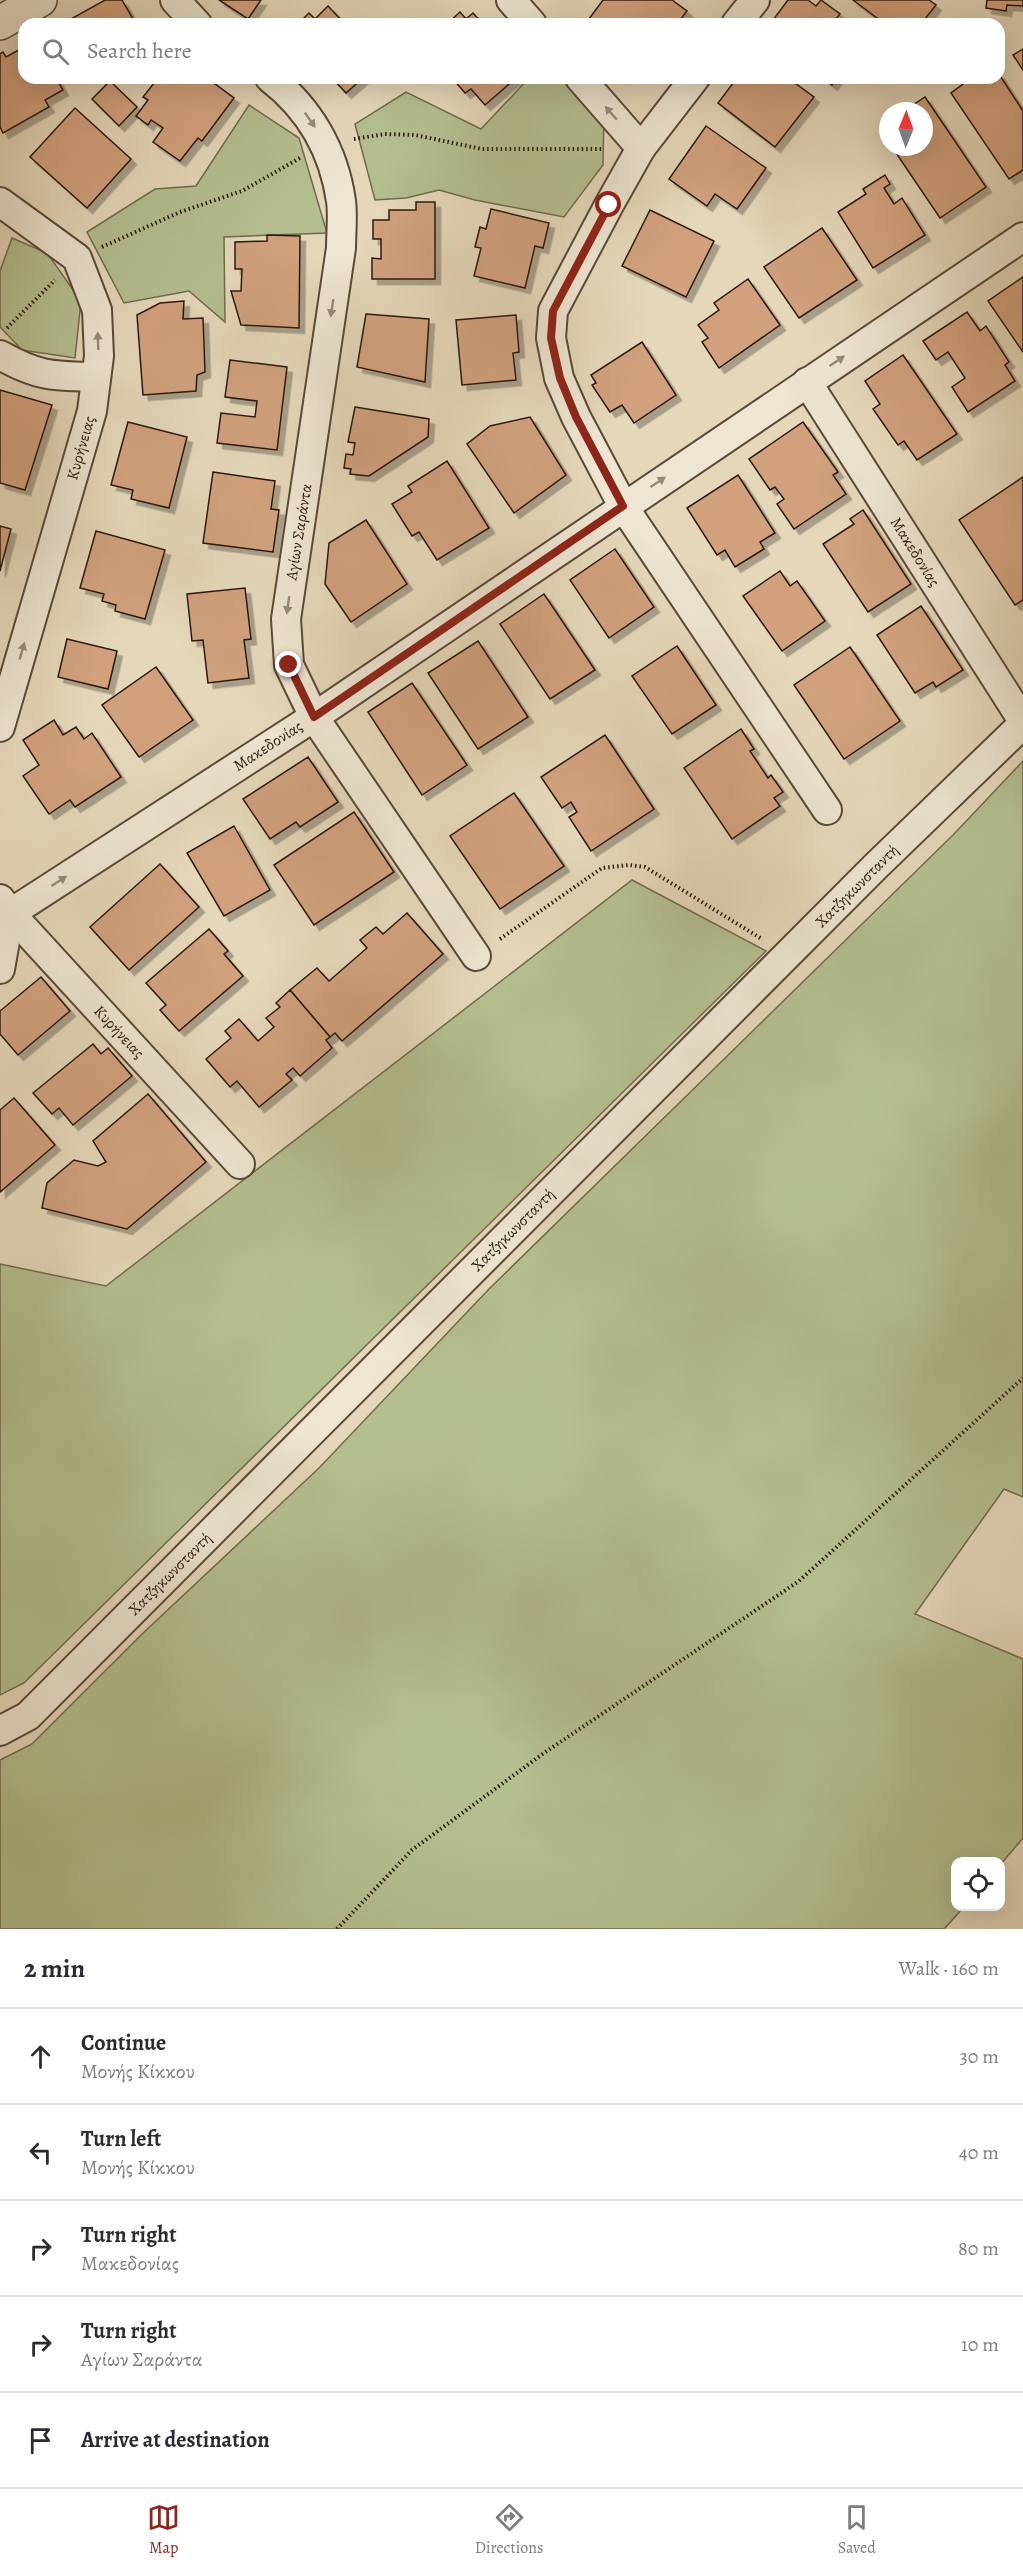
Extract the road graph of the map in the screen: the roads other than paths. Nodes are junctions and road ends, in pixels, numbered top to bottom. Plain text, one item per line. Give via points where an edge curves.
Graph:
1 (40, 0) edge
2 (175, 0) edge
3 (511, 0) edge
4 (755, 0) edge
5 (192, 18) edge
6 (527, 18) edge
7 (741, 18) edge
8 (0, 23) edge
9 (278, 84) edge
10 (585, 84) edge
11 (690, 84) edge
12 (642, 148) junction
13 (3, 211) edge
14 (1023, 237) edge
15 (0, 355) edge
16 (96, 377) junction
17 (807, 382) junction
18 (623, 506) junction
19 (314, 717) junction
20 (1023, 723) edge
21 (0, 728) edge
22 (827, 810) dead end
23 (3, 911) edge
24 (476, 956) road end
25 (0, 969) edge
26 (240, 1164) dead end
27 (0, 1731) edge

1 - 8 street
2 - 5 street
3 - 6 street
4 - 7 street
9 -> 19 street, Αγίων Σαράντα via 312,120 324,144 341,203 341,248 286,619 289,665
12 -> 10 street
11 - 12 street
12 - 18 street via 553,311 551,338 560,378 576,417
16 -> 13 street, Κυρήνειας via 97,310 77,258
17 -> 14 street, Μακεδονίας
15 - 16 street via 25,369 50,376
21 -> 16 street, Κυρήνειας via 92,411
18 -> 17 street, Μακεδονίας
17 - 20 street, Μακεδονίας
18 - 19 street, Μακεδονίας
18 - 22 street
23 -> 19 street, Μακεδονίας
19 - 24 street, Αγίων Σαράντα
20 - 27 street, Χατζηκωνσταντή via 28,1716
23 - 25 street
23 - 26 street, Κυρήνειας

